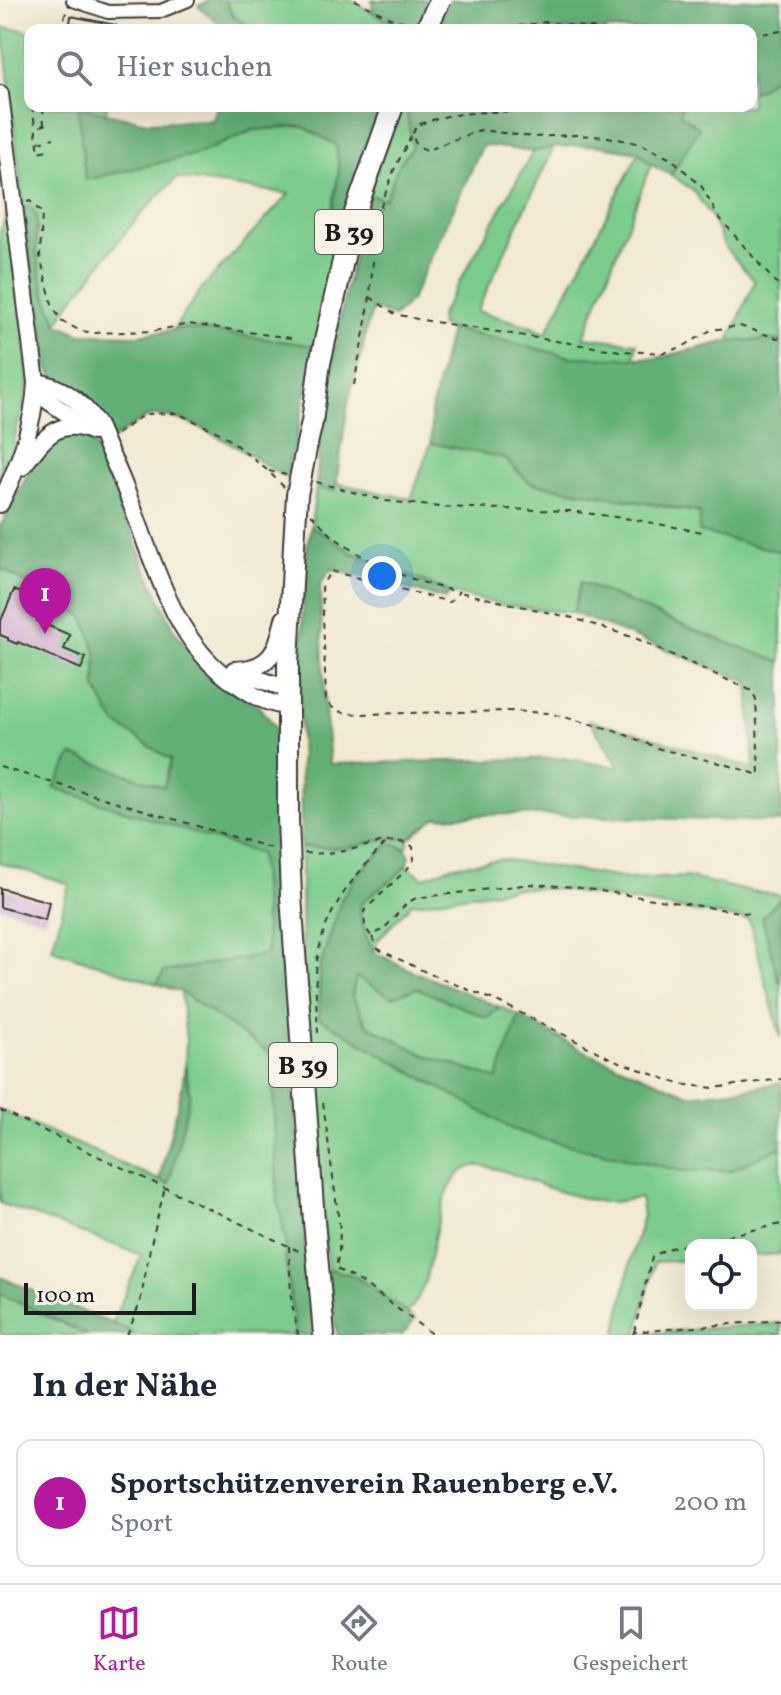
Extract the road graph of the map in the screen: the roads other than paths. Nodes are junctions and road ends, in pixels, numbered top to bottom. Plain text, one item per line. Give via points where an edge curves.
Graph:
1 (188, 0) edge
2 (440, 0) edge
3 (70, 5) edge
4 (423, 24) edge
5 (0, 94) edge
6 (391, 112) edge
7 (36, 382) junction
8 (99, 437) junction
9 (9, 484) junction
10 (0, 504) edge
11 (292, 591) junction
12 (198, 650) junction
13 (234, 670) junction
14 (288, 698) junction
15 (324, 1335) edge

1 - 3 street via 161,11 108,12
2 - 4 main road, bridge
5 - 7 street
6 - 11 main road, B 39, bridge via 352,221 320,363 297,495
7 - 8 street via 71,396 97,423
7 - 9 street via 27,440
8 - 9 street via 78,426 54,431
8 - 12 street via 116,466 174,612
9 - 10 street
11 - 13 street via 276,650 252,668
11 - 14 main road, B 39
12 - 13 street
12 - 14 street via 227,679 252,694 269,703
13 - 14 street
14 - 15 main road, B 39, bridge via 291,896

